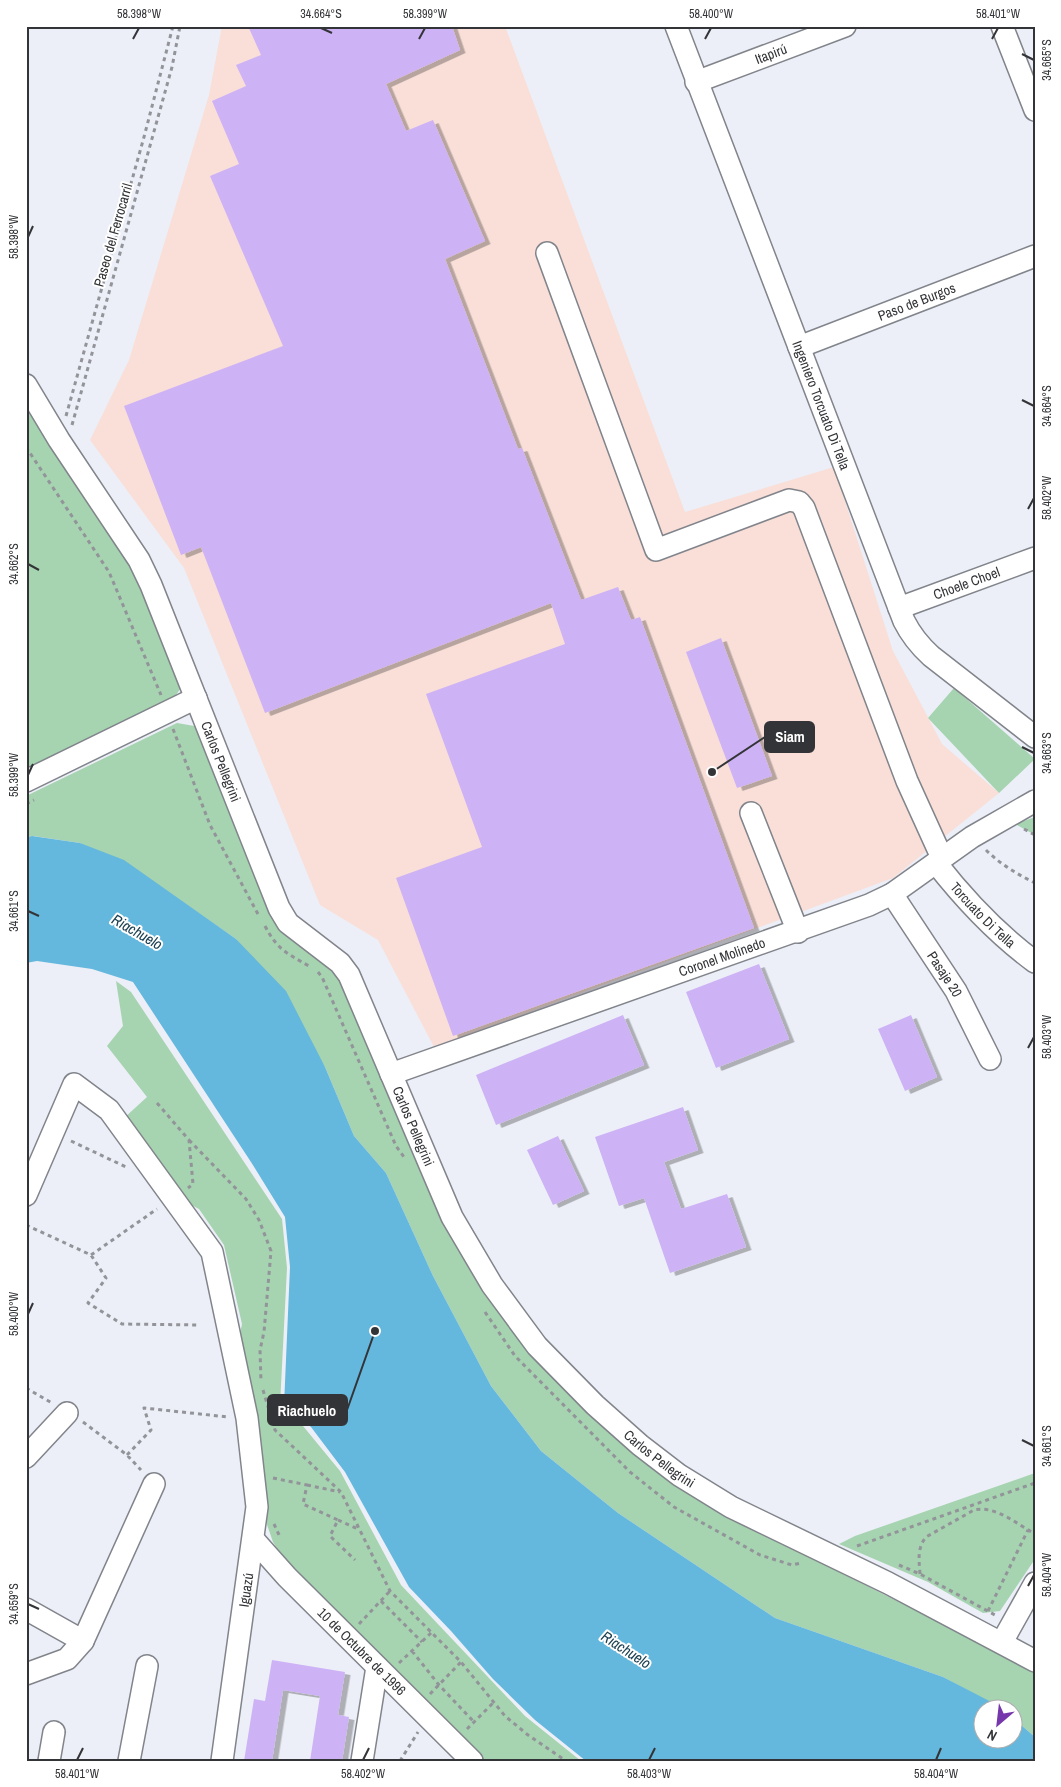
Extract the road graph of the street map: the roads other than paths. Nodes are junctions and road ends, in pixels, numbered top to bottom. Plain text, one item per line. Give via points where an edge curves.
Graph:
1 (676, 26) edge
2 (845, 26) edge
3 (1002, 26) edge
4 (696, 82) junction
5 (1035, 110) edge
6 (547, 253) dead end
7 (1035, 256) edge
8 (798, 347) junction
9 (26, 385) edge
10 (1035, 558) edge
11 (899, 608) junction
12 (196, 698) junction
13 (1035, 737) edge
14 (26, 781) edge
15 (1035, 801) edge
16 (751, 813) dead end
17 (939, 860) junction
18 (892, 894) junction
19 (798, 932) junction
20 (1035, 962) edge
21 (990, 1059) dead end
22 (391, 1074) junction
23 (26, 1195) edge
24 (67, 1413) road end
25 (26, 1457) edge
26 (154, 1484) road end
27 (254, 1540) junction
28 (1035, 1583) edge
29 (26, 1609) edge
30 (1007, 1633) junction
31 (83, 1640) junction
32 (1035, 1661) edge
33 (385, 1662) junction
34 (147, 1666) dead end
35 (26, 1674) edge
36 (54, 1732) dead end
37 (49, 1761) edge
38 (129, 1761) edge
39 (222, 1761) edge
40 (362, 1761) edge
41 (472, 1761) edge

1 - 4 street, Ingeniero Torcuato Di Tella
2 - 4 street, Itapirú
3 - 5 street
4 - 8 street, Ingeniero Torcuato Di Tella
6 - 17 street, Torcuato Di Tella via 656,550 788,500 799,502 804,508
7 - 8 street, Paso de Burgos
8 - 11 street, Ingeniero Torcuato Di Tella
9 - 12 street, Carlos Pellegrini via 139,560
10 - 11 street, Choele Choel
11 - 13 street, Ingeniero Torcuato Di Tella via 919,645
12 - 14 street
12 - 22 street, Carlos Pellegrini via 279,908 288,923 340,964 349,975
15 - 17 street, Coronel Molinedo
16 - 19 street
17 - 18 street, Coronel Molinedo
17 - 20 street, Torcuato Di Tella via 958,892
18 - 19 street, Coronel Molinedo
18 - 21 street, Pasaje 20 via 956,991
19 - 22 street, Coronel Molinedo
22 - 30 street, Carlos Pellegrini via 452,1217 492,1285 537,1346 595,1405 679,1475 731,1507 888,1583
23 - 27 street, Iguazú via 74,1084 109,1110 163,1200 212,1252 247,1418 257,1507
24 - 25 street
26 - 31 street
27 - 33 street, 10 de Octubre de 1996 via 287,1578 358,1631
27 - 39 street, Iguazú
28 - 30 street
29 - 31 street
30 - 32 street, Carlos Pellegrini
31 - 35 street via 67,1659
33 - 40 street
33 - 41 street, 10 de Octubre de 1996 via 431,1709 454,1743
34 - 38 street
36 - 37 street

